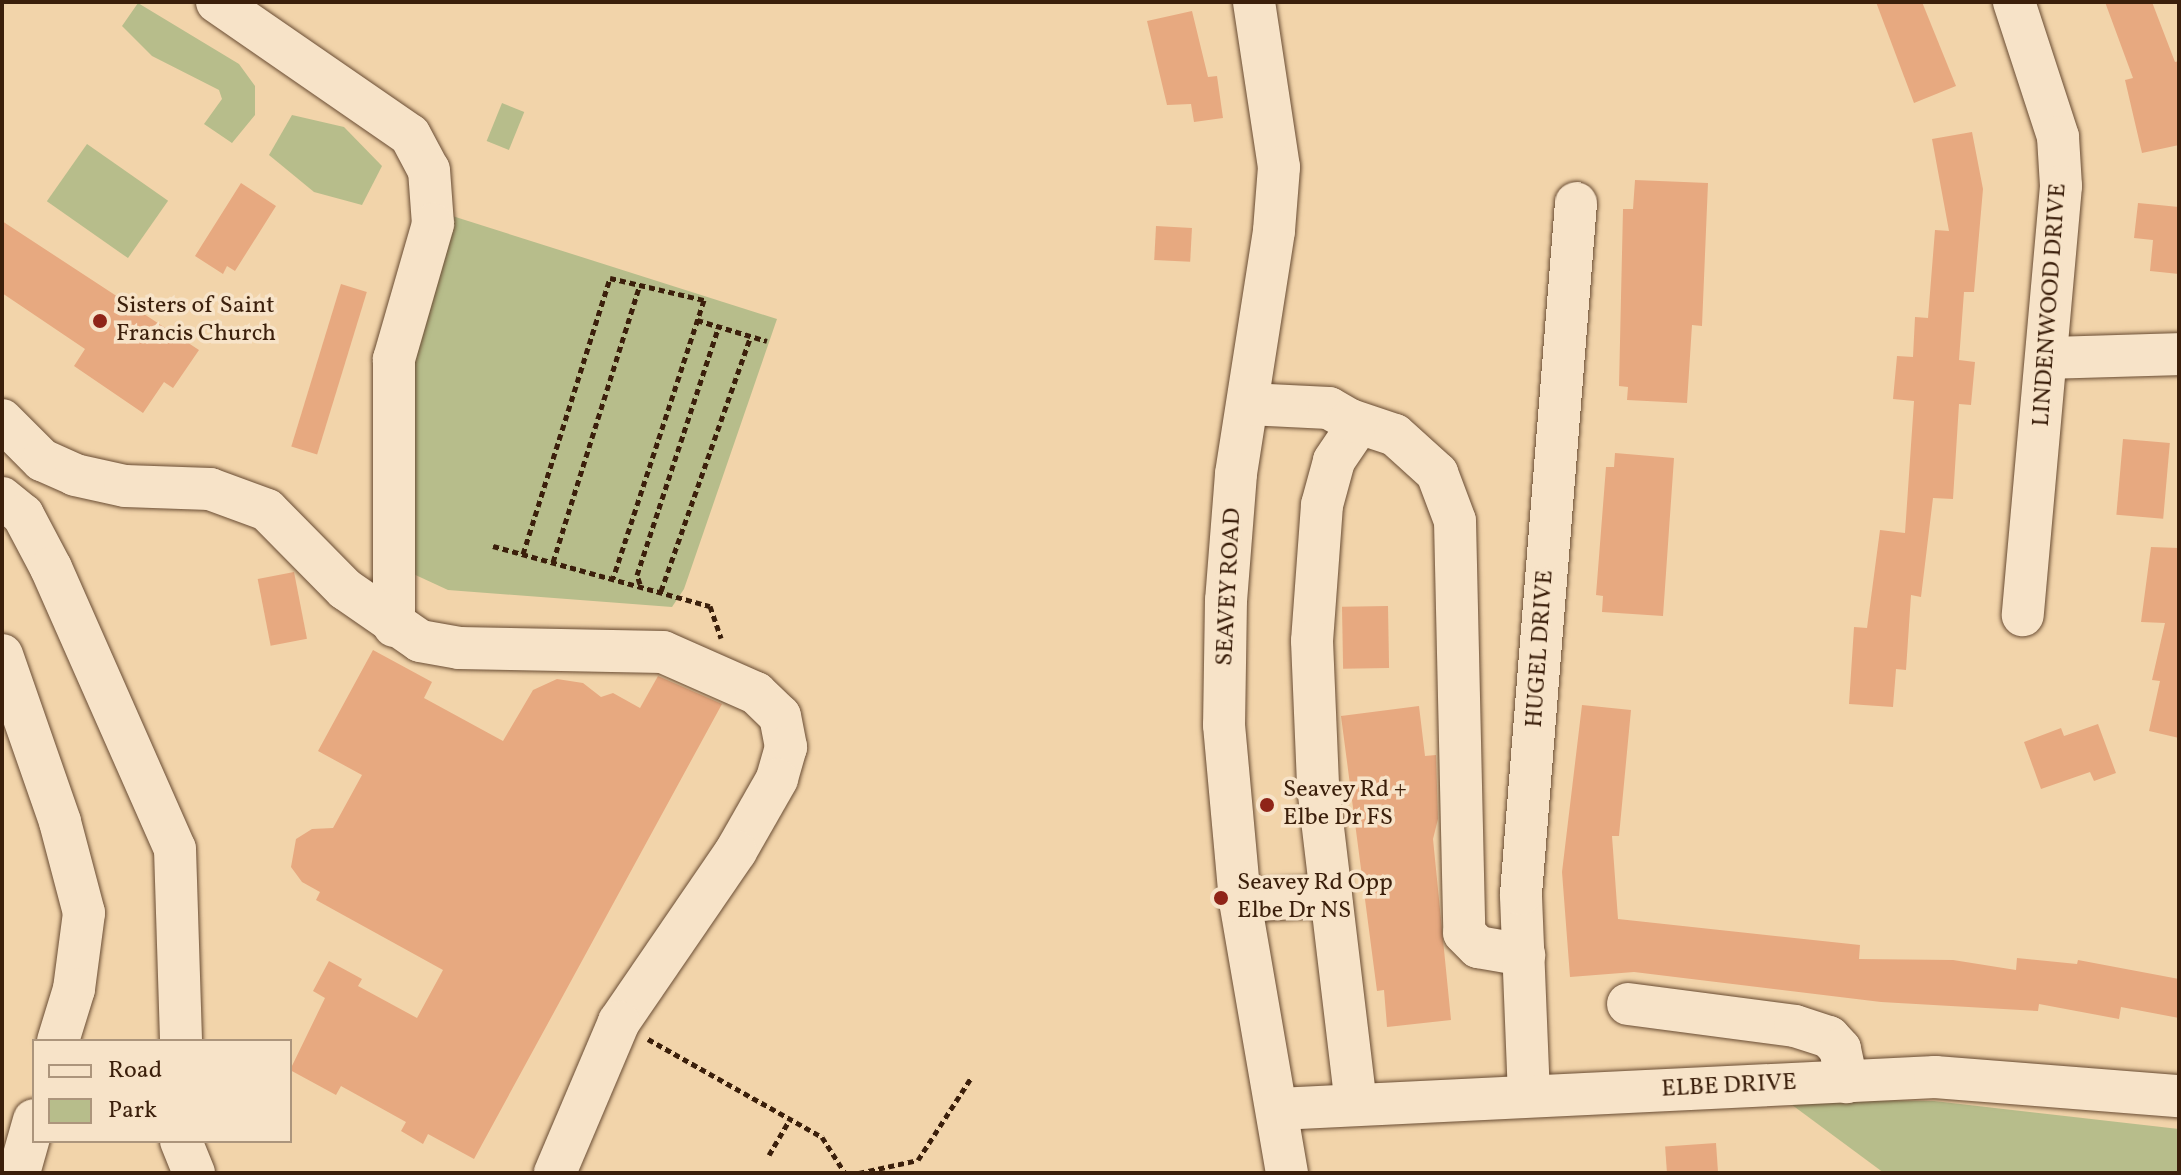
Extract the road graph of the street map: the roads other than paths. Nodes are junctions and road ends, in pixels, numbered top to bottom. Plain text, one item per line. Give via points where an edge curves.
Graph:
1 (217, 2) edge
2 (1254, 2) edge
3 (2014, 2) edge
4 (1576, 203) dead end
5 (2179, 354) edge
6 (2048, 358) junction
7 (1248, 404) junction
8 (2, 420) edge
9 (1350, 420) junction
10 (2, 498) edge
11 (2023, 615) dead end
12 (394, 626) junction
13 (2, 655) edge
14 (1331, 896) junction
15 (1240, 901) junction
16 (1524, 955) junction
17 (1628, 1004) dead end
18 (59, 1039) edge
19 (181, 1039) edge
20 (1847, 1082) junction
21 (1529, 1096) junction
22 (2179, 1096) edge
23 (1356, 1105) junction
24 (1278, 1109) junction
25 (32, 1127) edge
26 (182, 1143) edge
27 (19, 1173) edge
28 (194, 1173) edge
29 (555, 1173) edge
30 (1287, 1173) edge

1 - 12 street via 410,135 429,170 433,224 394,359
2 - 7 street, SEAVEY ROAD via 1279,167
3 - 6 street, LINDENWOOD DRIVE via 2058,137 2061,186
4 - 16 street, HUGEL DRIVE via 1521,894
5 - 6 street
6 - 11 street, LINDENWOOD DRIVE
7 - 9 street via 1329,408
7 - 15 street, SEAVEY ROAD via 1226,600 1224,725
8 - 12 street via 42,460 75,475 125,486 210,489 267,510 345,589
9 - 14 street via 1354,431 1334,461 1322,505 1312,641 1318,786
9 - 16 street via 1395,435 1437,473 1455,521 1464,933 1478,947
10 - 19 street via 23,515 51,568 175,849
12 - 29 street via 420,641 459,648 663,652 756,693 780,716 785,731 783,758 757,817 619,1022
13 - 18 street via 60,822 84,913 74,989
14 - 15 street
14 - 23 street
15 - 24 street, SEAVEY ROAD
16 - 21 street, HUGEL DRIVE
17 - 20 street via 1795,1026 1829,1037 1840,1049
20 - 21 street, ELBE DRIVE
20 - 22 street, ELBE DRIVE via 1935,1077
21 - 23 street, ELBE DRIVE
23 - 24 street, ELBE DRIVE
24 - 30 street, SEAVEY ROAD
25 - 27 street
26 - 28 street

